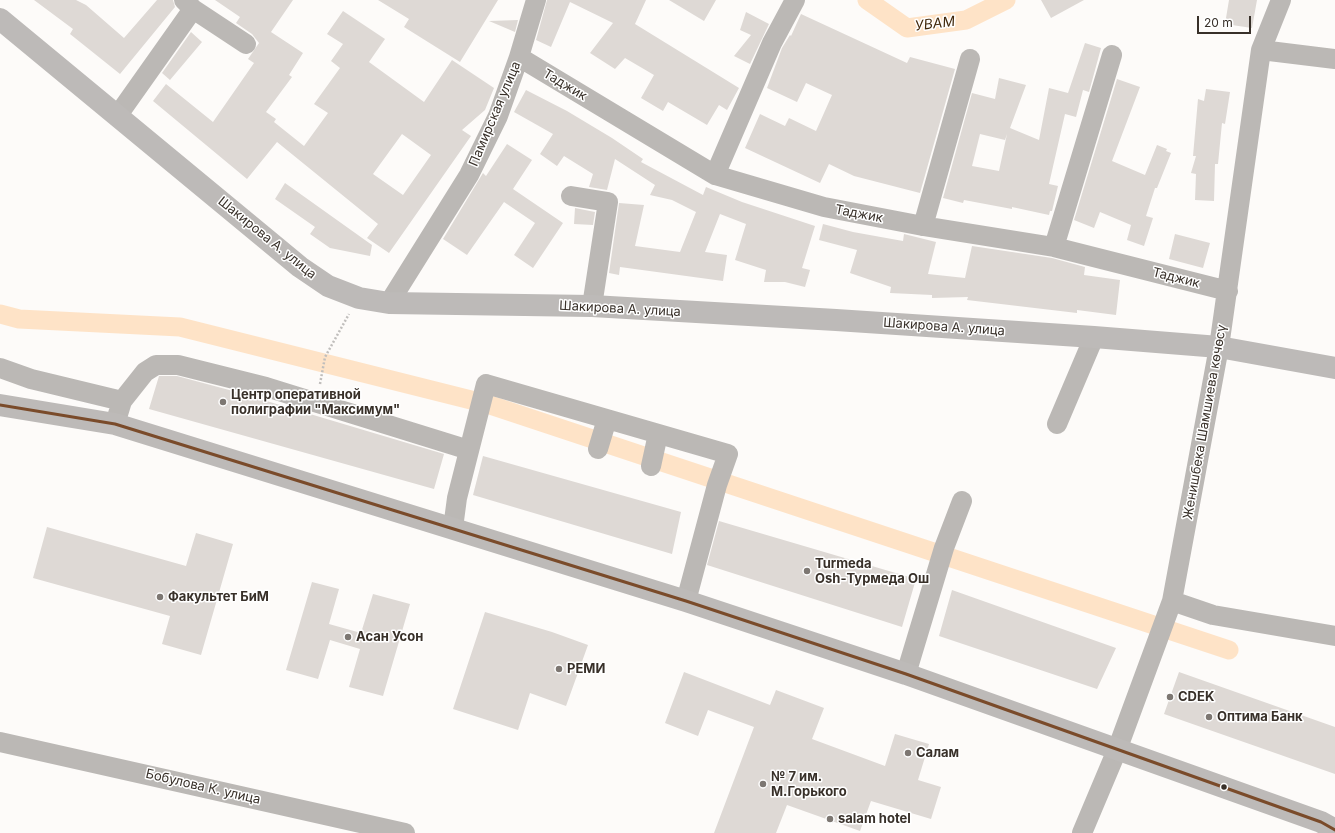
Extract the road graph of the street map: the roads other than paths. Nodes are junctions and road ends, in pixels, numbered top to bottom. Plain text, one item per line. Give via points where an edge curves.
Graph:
1 (536, 0) edge
2 (795, 0) edge
3 (1281, 0) edge
4 (188, 4) edge
5 (0, 19) edge
6 (246, 44) dead end
7 (1261, 50) junction
8 (1112, 55) dead end
9 (519, 57) junction
10 (970, 59) dead end
11 (1335, 59) edge
12 (118, 115) junction
13 (715, 175) junction
14 (571, 196) dead end
15 (924, 226) junction
16 (1054, 247) junction
17 (1228, 291) junction
18 (389, 303) junction
19 (592, 306) junction
20 (1094, 337) junction
21 (1219, 347) junction
22 (0, 368) edge
23 (1335, 368) edge
24 (122, 401) junction
25 (0, 405) edge
26 (115, 424) junction
27 (605, 424) junction
28 (1057, 424) dead end
29 (657, 439) junction
30 (598, 449) dead end
31 (469, 450) junction
32 (651, 466) dead end
33 (962, 501) dead end
34 (453, 528) junction
35 (686, 601) junction
36 (1170, 606) junction
37 (1335, 636) edge
38 (906, 674) junction
39 (0, 742) edge
40 (1117, 750) junction
41 (1330, 825) edge
42 (344, 826) edge
43 (405, 833) edge
44 (1082, 833) edge

1 - 9 street, Памирская улица
2 - 13 street via 772,43
3 - 7 street, Женишбека Шамшиева көчөсү
4 - 6 street
4 - 12 street
5 - 12 main road, Шакирова А. улица
7 - 11 street
7 - 17 street, Женишбека Шамшиева көчөсү
8 - 16 street
9 - 13 street, Таджик
9 - 18 street, Памирская улица via 498,116 469,175
10 - 15 street
12 - 18 main road, Шакирова А. улица via 300,267 328,286 359,298
13 - 15 street, Таджик via 824,207
14 - 19 street via 608,202
15 - 16 street, Таджик
16 - 17 street, Таджик
17 - 21 street, Женишбека Шамшиева көчөсү
18 - 19 main road, Шакирова А. улица
19 - 20 main road, Шакирова А. улица
20 - 21 main road, Шакирова А. улица
20 - 28 street
21 - 23 main road, Шакирова А. улица
21 - 36 street, Женишбека Шамшиева көчөсү
22 - 24 street via 31,379
24 - 26 street
24 - 31 street via 145,372 156,365 178,365 266,387
25 - 26 main road
26 - 34 main road
27 - 29 street
27 - 30 street
27 - 31 street via 486,384
29 - 32 street
29 - 35 street via 728,454 717,485
31 - 34 street via 457,498
33 - 38 street via 944,548
34 - 35 main road
35 - 38 main road
36 - 37 street
36 - 40 street, Женишбека Шамшиева көчөсү
38 - 40 main road
39 - 42 street, Бобулова К. улица
40 - 41 main road
40 - 44 street, Женишбека Шамшиева көчөсү
42 - 43 street, Бобулова К. улица

